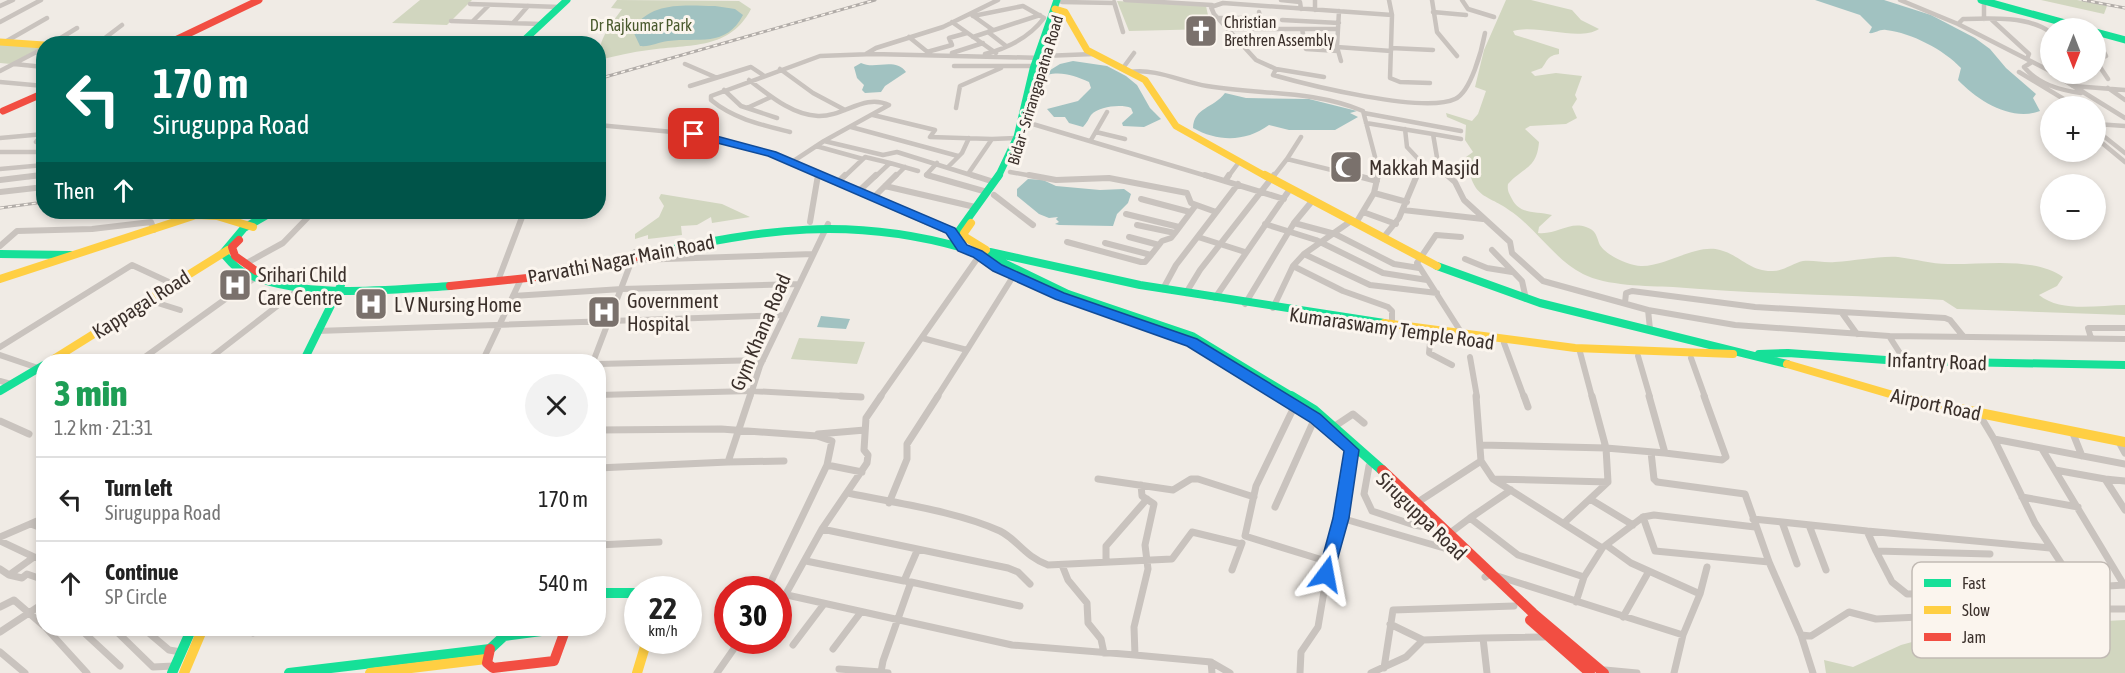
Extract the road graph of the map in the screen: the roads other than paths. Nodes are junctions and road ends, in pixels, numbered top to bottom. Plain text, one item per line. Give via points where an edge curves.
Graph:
1 (13, 0) edge
2 (40, 0) edge
3 (251, 0) edge
4 (259, 0) edge
5 (508, 0) edge
6 (573, 0) edge
7 (998, 0) edge
8 (1125, 0) edge
9 (1284, 0) edge
10 (1315, 0) edge
11 (1389, 0) edge
12 (1432, 0) edge
13 (1462, 0) edge
14 (1900, 0) edge
15 (1982, 0) edge
16 (1990, 0) edge
17 (1114, 1) edge
18 (1151, 1) edge
19 (1175, 2) edge
20 (1181, 2) edge
21 (1218, 2) edge
22 (1248, 2) edge
23 (470, 4) dead end
24 (563, 4) edge
25 (1058, 4) edge
26 (489, 5) junction
27 (504, 5) junction
28 (1212, 5) junction
29 (0, 6) edge
30 (528, 6) junction
31 (1301, 9) junction
32 (1315, 10) junction
33 (1339, 11) junction
34 (1259, 12) dead end
35 (1433, 12) junction
36 (971, 14) junction
37 (1040, 15) junction
38 (1392, 15) junction
39 (1466, 15) dead end
40 (1494, 17) dead end
41 (47, 18) dead end
42 (1218, 18) junction
43 (2047, 18) edge
44 (2052, 18) edge
45 (1984, 19) junction
46 (1282, 20) dead end
47 (1992, 20) junction
48 (451, 21) dead end
49 (474, 21) junction
50 (0, 22) edge
51 (514, 22) junction
52 (952, 22) junction
53 (542, 24) junction
54 (1959, 24) junction
55 (2040, 24) edge
56 (122, 25) dead end
57 (1339, 26) junction
58 (77, 28) dead end
59 (1229, 29) junction
60 (1251, 29) junction
61 (1263, 29) junction
62 (1302, 29) junction
63 (990, 31) junction
64 (1123, 32) dead end
65 (968, 33) junction
66 (1485, 33) dead end
67 (2106, 33) edge
68 (64, 36) edge
69 (108, 36) edge
70 (177, 36) edge
71 (184, 36) edge
72 (529, 36) edge
73 (534, 36) edge
74 (909, 37) junction
75 (973, 37) junction
76 (2125, 39) edge
77 (3, 42) edge
78 (982, 43) junction
79 (36, 45) edge
80 (1006, 46) junction
81 (1337, 49) junction
82 (36, 50) edge
83 (1391, 50) junction
84 (1433, 50) dead end
85 (994, 52) junction
86 (928, 53) junction
87 (1134, 53) dead end
88 (866, 54) junction
89 (1094, 54) junction
90 (946, 55) junction
91 (976, 56) junction
92 (1457, 56) dead end
93 (1002, 57) junction
94 (1039, 59) junction
95 (1341, 61) dead end
96 (2030, 61) junction
97 (0, 64) edge
98 (12, 64) junction
99 (685, 64) dead end
100 (36, 66) edge
101 (954, 66) dead end
102 (1004, 66) junction
103 (2040, 66) edge
104 (780, 69) junction
105 (1276, 69) junction
106 (1127, 70) junction
107 (0, 71) edge
108 (2019, 72) dead end
109 (763, 75) junction
110 (2106, 76) edge
111 (1324, 77) dead end
112 (716, 78) junction
113 (2108, 79) dead end
114 (750, 80) junction
115 (0, 82) edge
116 (1430, 83) dead end
117 (2070, 84) edge
118 (36, 85) edge
119 (690, 86) dead end
120 (2073, 86) junction
121 (2106, 87) junction
122 (1336, 89) junction
123 (724, 90) junction
124 (2125, 90) edge
125 (2062, 91) junction
126 (2083, 93) junction
127 (2055, 96) edge
128 (2064, 96) edge
129 (36, 97) edge
130 (771, 97) junction
131 (1331, 100) junction
132 (2125, 100) edge
133 (747, 108) junction
134 (956, 108) dead end
135 (845, 110) junction
136 (2, 111) edge
137 (1107, 112) dead end
138 (1364, 113) junction
139 (873, 115) junction
140 (777, 118) dead end
141 (2125, 118) edge
142 (1026, 122) junction
143 (1366, 123) junction
144 (2106, 125) edge
145 (606, 126) edge
146 (2125, 126) edge
147 (851, 127) junction
148 (1405, 129) junction
149 (1461, 131) dead end
150 (790, 132) dead end
151 (1096, 132) junction
152 (1434, 134) junction
153 (36, 135) edge
154 (15, 136) junction
155 (1301, 137) dead end
156 (969, 138) junction
157 (992, 138) junction
158 (1016, 138) junction
159 (2106, 138) edge
160 (1, 139) edge
161 (1125, 139) dead end
162 (1461, 139) dead end
163 (1091, 140) junction
164 (824, 141) junction
165 (13, 144) dead end
166 (816, 146) junction
167 (2106, 146) edge
168 (0, 152) edge
169 (36, 152) edge
170 (870, 153) junction
171 (2125, 153) edge
172 (958, 156) junction
173 (864, 158) junction
174 (1287, 159) junction
175 (929, 161) junction
176 (792, 162) junction
177 (1239, 162) junction
178 (2125, 162) edge
179 (890, 163) junction
180 (937, 163) junction
181 (36, 165) edge
182 (905, 167) junction
183 (948, 167) junction
184 (0, 169) edge
185 (918, 171) junction
186 (1010, 172) junction
187 (818, 174) junction
188 (968, 174) junction
189 (926, 175) junction
190 (36, 176) edge
191 (1270, 178) junction
192 (0, 180) edge
193 (1225, 180) junction
194 (1377, 181) junction
195 (838, 182) junction
196 (994, 182) junction
197 (1238, 184) junction
198 (885, 186) junction
199 (36, 188) edge
200 (1290, 189) junction
201 (1260, 190) junction
202 (858, 191) junction
203 (0, 192) edge
204 (990, 194) junction
205 (1374, 194) junction
206 (874, 197) junction
207 (1141, 199) dead end
208 (1284, 199) junction
209 (1313, 200) junction
210 (1407, 202) junction
211 (1196, 205) junction
212 (975, 207) junction
213 (1403, 210) junction
214 (1190, 212) junction
215 (1216, 212) junction
216 (1363, 212) junction
217 (1126, 214) dead end
218 (186, 219) edge
219 (194, 219) edge
220 (202, 219) edge
221 (231, 219) edge
222 (244, 219) edge
223 (259, 219) edge
224 (263, 219) edge
225 (308, 219) edge
226 (521, 219) edge
227 (1484, 219) junction
228 (235, 220) junction
229 (810, 222) junction
230 (1354, 222) junction
231 (1294, 223) junction
232 (1265, 224) junction
233 (1396, 224) junction
234 (828, 225) junction
235 (1033, 225) dead end
236 (1137, 225) dead end
237 (1179, 227) junction
238 (250, 228) junction
239 (154, 230) junction
240 (1288, 230) junction
241 (1175, 233) junction
242 (1335, 234) junction
243 (1129, 237) dead end
244 (1198, 237) junction
245 (1461, 237) dead end
246 (960, 238) junction
247 (1383, 238) junction
248 (1067, 242) dead end
249 (1322, 242) junction
250 (1105, 243) dead end
251 (1221, 244) junction
252 (1159, 245) junction
253 (0, 246) edge
254 (232, 247) junction
255 (1492, 250) dead end
256 (1245, 252) junction
257 (223, 253) junction
258 (984, 253) junction
259 (0, 254) edge
260 (813, 254) junction
261 (1304, 254) junction
262 (75, 255) junction
263 (86, 255) junction
264 (1151, 255) junction
265 (633, 256) junction
266 (1419, 257) junction
267 (1465, 259) dead end
268 (245, 264) junction
269 (1011, 264) junction
270 (1293, 266) junction
271 (1419, 268) junction
272 (1512, 272) junction
273 (256, 277) junction
274 (499, 278) junction
275 (521, 279) junction
276 (1427, 280) junction
277 (0, 281) edge
278 (174, 284) junction
279 (798, 284) junction
280 (303, 286) junction
281 (340, 287) junction
282 (622, 289) junction
283 (1163, 289) junction
284 (1437, 293) junction
285 (1186, 294) junction
286 (513, 296) junction
287 (1215, 299) junction
288 (1526, 299) junction
289 (148, 300) junction
290 (1625, 303) junction
291 (1245, 304) junction
292 (1273, 308) junction
293 (180, 310) dead end
294 (1648, 310) junction
295 (1842, 313) junction
296 (784, 315) junction
297 (611, 321) junction
298 (1392, 323) junction
299 (500, 324) junction
300 (2125, 328) edge
301 (1650, 329) junction
302 (316, 331) junction
303 (1461, 332) junction
304 (1431, 333) junction
305 (1857, 334) junction
306 (1889, 336) junction
307 (1963, 336) junction
308 (922, 338) junction
309 (2091, 338) junction
310 (2125, 339) edge
311 (1504, 343) junction
312 (0, 347) edge
313 (967, 350) junction
314 (1580, 352) junction
315 (61, 354) edge
316 (149, 354) edge
317 (216, 354) edge
318 (306, 354) edge
319 (486, 354) edge
320 (597, 354) edge
321 (0, 355) edge
322 (1638, 356) junction
323 (1470, 357) dead end
324 (1756, 357) junction
325 (1691, 358) junction
326 (763, 360) junction
327 (1905, 361) junction
328 (606, 364) edge
329 (1452, 365) dead end
330 (2125, 365) edge
331 (36, 366) edge
332 (36, 369) edge
333 (2125, 369) edge
334 (0, 381) edge
335 (11, 384) junction
336 (0, 391) edge
337 (750, 392) junction
338 (606, 396) edge
339 (861, 397) dead end
340 (1295, 405) junction
341 (1528, 407) dead end
342 (1979, 414) junction
343 (1315, 418) junction
344 (0, 421) edge
345 (1364, 423) dead end
346 (1335, 426) junction
347 (739, 429) junction
348 (606, 430) edge
349 (865, 430) junction
350 (2072, 431) junction
351 (30, 434) dead end
352 (810, 434) junction
353 (1994, 439) junction
354 (2121, 441) edge
355 (1480, 445) junction
356 (1606, 448) junction
357 (2042, 449) junction
358 (1352, 450) junction
359 (1651, 452) junction
360 (1665, 453) junction
361 (2125, 453) edge
362 (2082, 456) junction
363 (729, 460) junction
364 (784, 461) dead end
365 (1481, 461) junction
366 (2125, 464) edge
367 (827, 465) junction
368 (1369, 466) junction
369 (606, 468) edge
370 (2055, 470) junction
371 (862, 472) junction
372 (1098, 479) dead end
373 (1493, 479) junction
374 (2105, 479) junction
375 (1608, 482) junction
376 (2125, 482) edge
377 (1142, 485) junction
378 (1511, 490) junction
379 (848, 493) junction
380 (1254, 497) junction
381 (2022, 497) junction
382 (1147, 499) junction
383 (1590, 499) junction
384 (1418, 502) junction
385 (889, 504) junction
386 (1275, 507) dead end
387 (2078, 507) junction
388 (2125, 510) edge
389 (1643, 517) junction
390 (1341, 518) junction
391 (1470, 518) junction
392 (36, 521) edge
393 (1782, 522) junction
394 (1564, 523) junction
395 (1754, 523) junction
396 (30, 524) junction
397 (1633, 525) junction
398 (1809, 525) junction
399 (36, 526) edge
400 (822, 529) junction
401 (1436, 529) junction
402 (1867, 531) junction
403 (1450, 533) junction
404 (0, 539) edge
405 (1243, 540) junction
406 (659, 542) dead end
407 (606, 545) edge
408 (1604, 546) junction
409 (2050, 548) junction
410 (917, 551) junction
411 (1876, 551) junction
412 (1461, 553) junction
413 (1990, 554) dead end
414 (34, 557) joint
415 (1146, 558) junction
416 (806, 561) junction
417 (1106, 561) junction
418 (1329, 562) junction
419 (1769, 562) junction
420 (2059, 562) edge
421 (1797, 564) dead end
422 (1062, 565) junction
423 (1707, 567) dead end
424 (0, 570) edge
425 (1232, 570) dead end
426 (1827, 570) dead end
427 (1649, 571) junction
428 (9, 575) junction
429 (774, 576) edge
430 (1488, 576) junction
431 (36, 577) edge
432 (1584, 577) junction
433 (908, 582) junction
434 (1030, 584) dead end
435 (2125, 585) edge
436 (792, 586) edge
437 (2110, 586) edge
438 (606, 593) edge
439 (624, 593) edge
440 (1700, 594) junction
441 (1912, 594) edge
442 (792, 596) edge
443 (1576, 602) junction
444 (824, 604) junction
445 (1020, 606) dead end
446 (1514, 606) junction
447 (0, 607) edge
448 (36, 608) edge
449 (30, 612) junction
450 (861, 612) junction
451 (1623, 617) junction
452 (1912, 617) edge
453 (36, 618) edge
454 (899, 620) junction
455 (1390, 624) junction
456 (0, 632) edge
457 (1683, 635) junction
458 (1802, 635) junction
459 (53, 636) edge
460 (88, 636) edge
461 (121, 636) edge
462 (152, 636) edge
463 (188, 636) edge
464 (200, 636) edge
465 (504, 636) edge
466 (562, 636) edge
467 (1548, 637) junction
468 (1483, 638) junction
469 (1422, 640) junction
470 (793, 645) dead end
471 (490, 649) junction
472 (833, 649) dead end
473 (0, 652) edge
474 (181, 652) junction
475 (1104, 653) junction
476 (642, 654) edge
477 (730, 654) edge
478 (1135, 655) junction
479 (486, 659) junction
480 (554, 661) junction
481 (1211, 662) junction
482 (120, 666) dead end
483 (1384, 668) junction
484 (839, 669) dead end
485 (173, 670) edge
486 (1602, 671) edge
487 (25, 673) edge
488 (87, 673) edge
489 (184, 673) edge
490 (289, 673) edge
491 (370, 673) edge
492 (551, 673) edge
493 (637, 673) edge
494 (717, 673) edge
495 (885, 673) edge
496 (1212, 673) edge
497 (1230, 673) edge
498 (1300, 673) edge
499 (1371, 673) edge
500 (1487, 673) edge
501 (1590, 673) edge
502 (1637, 673) edge
503 (1674, 673) edge
504 (1813, 673) edge

1 - 29 street
2 - 50 street
3 - 70 main road
4 - 71 main road
5 - 27 street
6 - 73 main road
7 - 36 street
8 - 18 street
9 - 31 street via 1301,3
10 - 32 street
11 - 38 street
12 - 35 street
13 - 40 street via 1468,9
14 - 54 street
15 - 43 main road
15 - 45 street
16 - 44 main road
17 - 25 street via 1089,3 1087,7
17 - 64 street
18 - 19 street
19 - 20 street
20 - 28 street
21 - 22 street
21 - 28 street
22 - 31 street
23 - 26 street
24 - 30 street
24 - 53 main road
25 - 89 main road via 1081,43
25 - 94 main road, Bidar - Srirangapatna Road
26 - 27 street
26 - 49 street
27 - 30 street
28 - 42 street
30 - 51 street
31 - 32 street
32 - 33 street
33 - 38 street
33 - 57 street
34 - 61 street
35 - 39 street
35 - 92 street via 1438,34
36 - 37 street via 1023,6
36 - 52 street
36 - 63 street
37 - 63 street
37 - 80 street via 1043,20 1035,30
38 - 83 street
41 - 77 street
42 - 59 street
42 - 60 street via 1248,16
45 - 47 street
45 - 54 street via 1963,19
46 - 57 street
47 - 55 street
47 - 96 street via 2029,54
48 - 49 street
49 - 51 street
51 - 53 street
52 - 65 street
52 - 74 street
53 - 72 main road
54 - 96 street
56 - 69 street
57 - 62 street
57 - 81 street
58 - 68 street
59 - 60 street
59 - 105 street via 1256,60
60 - 61 street
61 - 62 street
62 - 81 street via 1306,50
63 - 75 street
63 - 80 street
65 - 75 street
65 - 86 street via 949,38 952,45
66 - 122 street via 1469,87 1454,101 1398,100
67 - 76 main road
74 - 86 street
74 - 88 street
75 - 78 street
77 - 79 main road
78 - 85 street
78 - 90 street
80 - 85 street
81 - 83 street
81 - 95 street
82 - 98 street
83 - 84 street
83 - 116 street via 1392,80
85 - 91 street
85 - 93 street
86 - 88 street
86 - 90 street
87 - 106 street
88 - 104 street via 820,56
89 - 94 street
89 - 106 main road
90 - 91 street
91 - 93 street
93 - 94 street
94 - 102 street
94 - 142 main road, Bidar - Srirangapatna Road
94 - 158 main road
96 - 103 street
96 - 125 street via 2025,70
97 - 98 street
98 - 100 street
98 - 107 street
99 - 112 street
101 - 102 street
102 - 134 street via 960,86
104 - 109 street
104 - 135 street
105 - 111 street
105 - 122 street via 1274,75
106 - 131 street via 1150,71 1206,87
106 - 177 main road via 1144,80 1180,130
108 - 127 street
109 - 112 street via 751,67
109 - 114 street
110 - 113 street
112 - 119 street
114 - 123 street
114 - 130 street
115 - 118 street
117 - 120 street
120 - 121 street
120 - 126 street
121 - 124 street
121 - 132 street
122 - 131 street
123 - 133 street
123 - 150 street via 710,98 718,108
125 - 126 street
125 - 128 street
126 - 141 street
129 - 136 main road
130 - 133 street
130 - 135 street via 804,113 827,116
131 - 138 street
133 - 140 street
135 - 139 street via 879,100 889,105
137 - 151 street
138 - 143 street
138 - 149 street
139 - 147 street
139 - 156 street via 935,130 930,137
142 - 163 street
142 - 186 main road, Bidar - Srirangapatna Road
143 - 148 street
143 - 194 street via 1379,172
144 - 146 street
145 - 176 street via 694,134
147 - 164 street
147 - 172 street
148 - 152 street
148 - 210 street via 1407,147 1422,163
151 - 161 street
151 - 163 street
152 - 162 street
152 - 227 street via 1439,169 1455,182 1464,200
153 - 154 street
154 - 160 street
154 - 165 street
155 - 174 street
156 - 157 street
156 - 172 street
157 - 158 street
157 - 188 street
158 - 196 main road
159 - 171 street
163 - 193 street
164 - 166 street
164 - 170 street
166 - 173 street
166 - 176 street
167 - 178 street
168 - 169 street
170 - 173 street
170 - 175 street via 897,152
172 - 183 street
173 - 179 street
173 - 195 street
174 - 191 street
174 - 194 street
175 - 180 street
175 - 185 street
176 - 187 street
177 - 191 main road
177 - 193 street
179 - 182 street
179 - 202 street
180 - 183 street
180 - 189 street
181 - 184 street
182 - 185 street
182 - 198 street
183 - 188 street
185 - 189 street
186 - 204 main road, Bidar - Srirangapatna Road
186 - 211 street via 1056,180 1109,178 1187,193
187 - 195 street
187 - 229 street
188 - 196 street
189 - 204 street
190 - 192 street
191 - 200 main road
191 - 201 street
193 - 197 street
194 - 205 street
195 - 202 street
196 - 204 main road
197 - 201 street
197 - 215 street
198 - 206 street
198 - 212 street
199 - 203 street
200 - 208 street
200 - 209 main road
201 - 208 street
201 - 251 street
202 - 206 street
204 - 212 main road
204 - 235 street
204 - 246 main road, Bidar - Srirangapatna Road
205 - 210 street
205 - 216 street
206 - 246 street
207 - 214 street
208 - 232 street
209 - 230 main road
209 - 231 street
210 - 213 street
211 - 214 street
211 - 215 street
212 - 246 main road
213 - 227 street
213 - 233 street
214 - 237 street
215 - 244 street
216 - 230 street
216 - 233 street
217 - 237 street
218 - 239 main road
219 - 263 main road
220 - 238 main road
221 - 228 main road
222 - 228 main road
223 - 238 main road
224 - 238 main road
225 - 268 street via 283,245
226 - 274 street
227 - 290 street via 1510,242 1512,253 1543,281
228 - 238 main road
229 - 234 main road, Parvathi Nagar Main Road
229 - 265 main road, Parvathi Nagar Main Road via 747,230
230 - 242 street
230 - 247 main road
231 - 240 street
231 - 242 street
232 - 240 street
232 - 256 street
233 - 247 street
234 - 246 main road, Parvathi Nagar Main Road
234 - 260 street, Gym Khana Road
234 - 265 main road, Parvathi Nagar Main Road via 767,231
236 - 241 street
237 - 241 street
238 - 254 main road, Kappagal Road
238 - 257 main road
239 - 253 street via 151,222 92,229 18,231
239 - 262 main road
240 - 249 street
240 - 291 street
241 - 252 street
242 - 249 street
242 - 271 street via 1394,264
243 - 252 street
244 - 251 street
244 - 283 street via 1176,264
245 - 266 street via 1437,234
246 - 258 main road, Siruguppa Road
247 - 266 main road
248 - 264 street via 1143,262
249 - 261 street
249 - 276 street via 1380,274
250 - 264 street
251 - 256 street
251 - 285 street
252 - 264 street
254 - 257 main road, Kappagal Road
254 - 268 main road via 235,256
255 - 272 street
256 - 287 street
257 - 273 main road, Parvathi Nagar Main Road via 241,271
257 - 278 main road, Kappagal Road
258 - 269 main road, Siruguppa Road
258 - 269 main road
258 - 308 street
259 - 262 main road
260 - 265 street
260 - 279 street, Gym Khana Road
261 - 270 street
261 - 284 street via 1370,285
262 - 263 main road
262 - 277 main road
263 - 277 main road
265 - 274 main road, Parvathi Nagar Main Road
265 - 275 main road, Parvathi Nagar Main Road via 572,272
265 - 282 street
266 - 271 street
266 - 288 main road
267 - 272 street
268 - 281 main road via 273,277
269 - 283 main road, Kumaraswamy Temple Road
269 - 304 main road, Kumaraswamy Temple Road via 1029,263 1225,304
269 - 313 street
269 - 340 main road, Siruguppa Road via 1094,309 1192,342
269 - 346 main road via 1068,294 1192,336
270 - 292 street
270 - 298 street via 1343,291 1388,307
271 - 276 street
272 - 288 street via 1522,281
273 - 280 main road, Parvathi Nagar Main Road
273 - 316 street
274 - 281 main road, Parvathi Nagar Main Road
275 - 281 main road, Parvathi Nagar Main Road via 382,291
275 - 286 street
276 - 284 street
278 - 289 main road, Kappagal Road
278 - 312 street via 132,265
279 - 282 street
279 - 296 street, Gym Khana Road
280 - 281 main road, Parvathi Nagar Main Road
280 - 317 street
281 - 302 main road
282 - 286 street
282 - 297 street
283 - 285 main road, Kumaraswamy Temple Road
284 - 303 street
285 - 287 main road, Kumaraswamy Temple Road
286 - 299 street
287 - 291 main road, Kumaraswamy Temple Road
288 - 301 main road
289 - 293 street
289 - 315 main road, Kappagal Road
290 - 294 street
290 - 295 street via 1626,293 1632,291 1755,307
291 - 292 main road, Kumaraswamy Temple Road
292 - 298 main road, Kumaraswamy Temple Road
294 - 301 street
294 - 305 street via 1735,325
295 - 305 street
295 - 307 street via 1945,318
296 - 297 street
296 - 326 street, Gym Khana Road
297 - 299 street
297 - 320 street
298 - 303 main road, Kumaraswamy Temple Road
299 - 302 street
299 - 319 street
300 - 309 street via 2088,328
301 - 324 main road
302 - 318 main road
303 - 324 main road, Kumaraswamy Temple Road via 1575,348
304 - 311 main road, Kumaraswamy Temple Road
304 - 329 street via 1429,353
305 - 306 street
306 - 307 street
306 - 327 street
307 - 309 street
308 - 313 street
308 - 349 street via 866,418
309 - 310 street
311 - 314 main road, Kumaraswamy Temple Road
311 - 341 street
313 - 385 street via 907,444 907,459
314 - 322 main road, Kumaraswamy Temple Road
314 - 356 street
321 - 331 street
322 - 325 main road, Kumaraswamy Temple Road
322 - 360 street
323 - 355 street via 1480,418
324 - 325 main road, Kumaraswamy Temple Road
324 - 327 main road, Infantry Road via 1788,353
324 - 333 main road, Infantry Road via 1906,365
324 - 342 main road, Airport Road via 1898,397
325 - 360 street via 1726,457 1722,460
326 - 328 street
326 - 337 street, Gym Khana Road
327 - 330 main road, Infantry Road
332 - 335 main road
334 - 335 street
335 - 336 main road
337 - 338 street
337 - 339 street
337 - 347 street, Gym Khana Road
340 - 343 main road, Siruguppa Road
340 - 380 street via 1268,457
342 - 350 main road, Airport Road
342 - 353 street
343 - 358 main road, Siruguppa Road
343 - 386 street
344 - 351 street
345 - 346 street via 1353,414
346 - 384 main road
347 - 348 street
347 - 352 street
347 - 363 street, Gym Khana Road
349 - 352 street
349 - 371 street via 864,450 869,458
350 - 354 main road, Airport Road
350 - 362 street
352 - 367 street via 832,441
353 - 357 street
353 - 381 street
354 - 361 street
355 - 356 street
355 - 365 street
356 - 359 street
356 - 375 street
357 - 362 street
357 - 370 street
358 - 368 main road, Siruguppa Road
358 - 390 street
359 - 360 street
359 - 395 street via 1657,482 1740,491 1748,497
362 - 366 street
363 - 364 street
363 - 369 street
365 - 373 street
365 - 384 street
367 - 371 street
367 - 429 street
368 - 401 main road, Siruguppa Road
368 - 401 street via 1364,494 1372,511
370 - 374 street
370 - 387 street
371 - 379 street
372 - 377 street
373 - 375 street
373 - 378 street
374 - 376 street
374 - 388 street
375 - 383 street
377 - 380 street via 1173,490 1198,478
377 - 382 street via 1141,493
378 - 391 street
378 - 394 street
379 - 385 street
379 - 400 street
380 - 405 street
381 - 387 street
381 - 409 street
382 - 415 street via 1154,504
382 - 417 street via 1106,546
383 - 394 street
383 - 397 street
384 - 403 main road
385 - 422 street via 972,521 1002,532 1037,562
387 - 435 street
389 - 395 street
389 - 397 street
389 - 419 street via 1655,551
390 - 412 street
390 - 418 street
391 - 403 street
391 - 432 street via 1518,555
392 - 396 street
393 - 395 street
393 - 398 street
393 - 421 street
394 - 408 street
395 - 419 street
396 - 399 street
396 - 404 street
397 - 408 street
398 - 402 street
398 - 426 street
400 - 410 street
400 - 416 street
401 - 412 main road, Siruguppa Road
402 - 409 street
402 - 411 street
403 - 430 main road
404 - 414 street
405 - 415 street via 1192,532 1172,559
405 - 418 street
405 - 425 street
406 - 407 street
408 - 427 street
408 - 432 street
409 - 420 street
410 - 433 street
410 - 434 street via 1014,570
411 - 413 street
411 - 441 street via 1899,590
412 - 430 main road, Siruguppa Road
414 - 428 street
415 - 417 street
415 - 478 street via 1148,569 1134,627
416 - 433 street
416 - 436 street
417 - 422 street
418 - 498 street via 1318,627 1300,652
419 - 458 street
422 - 475 street via 1068,580 1087,603 1088,622 1101,639
423 - 440 street
424 - 428 street
427 - 440 street
427 - 451 street
428 - 431 street
430 - 443 street
430 - 446 main road, Siruguppa Road
430 - 486 main road
432 - 443 street
433 - 445 street
433 - 454 street
435 - 437 street
438 - 439 main road
440 - 457 street
442 - 444 street
443 - 451 street
444 - 450 street
444 - 470 street
446 - 455 street via 1396,609
446 - 467 main road, Siruguppa Road
447 - 449 street via 14,600
448 - 449 street
449 - 453 street
449 - 456 street
450 - 454 street
450 - 472 street
451 - 457 street
452 - 458 street via 1875,619 1849,612 1811,636
454 - 475 street via 1012,645
454 - 495 street via 883,656
455 - 469 street
455 - 483 street
457 - 503 street
458 - 504 street
459 - 488 street
460 - 482 street
461 - 485 street via 153,667
462 - 474 street via 169,650
463 - 474 main road
464 - 489 main road
465 - 471 main road
466 - 480 main road
467 - 468 street
467 - 501 main road, Siruguppa Road
468 - 469 street
468 - 500 street
469 - 483 street via 1406,657
471 - 479 main road
471 - 490 main road
473 - 487 street
474 - 485 main road
475 - 478 street
476 - 493 main road
477 - 494 street
478 - 481 street
479 - 480 main road via 493,668
479 - 491 main road
480 - 492 main road
481 - 496 street
481 - 497 street
483 - 499 street
484 - 495 street
486 - 502 street

